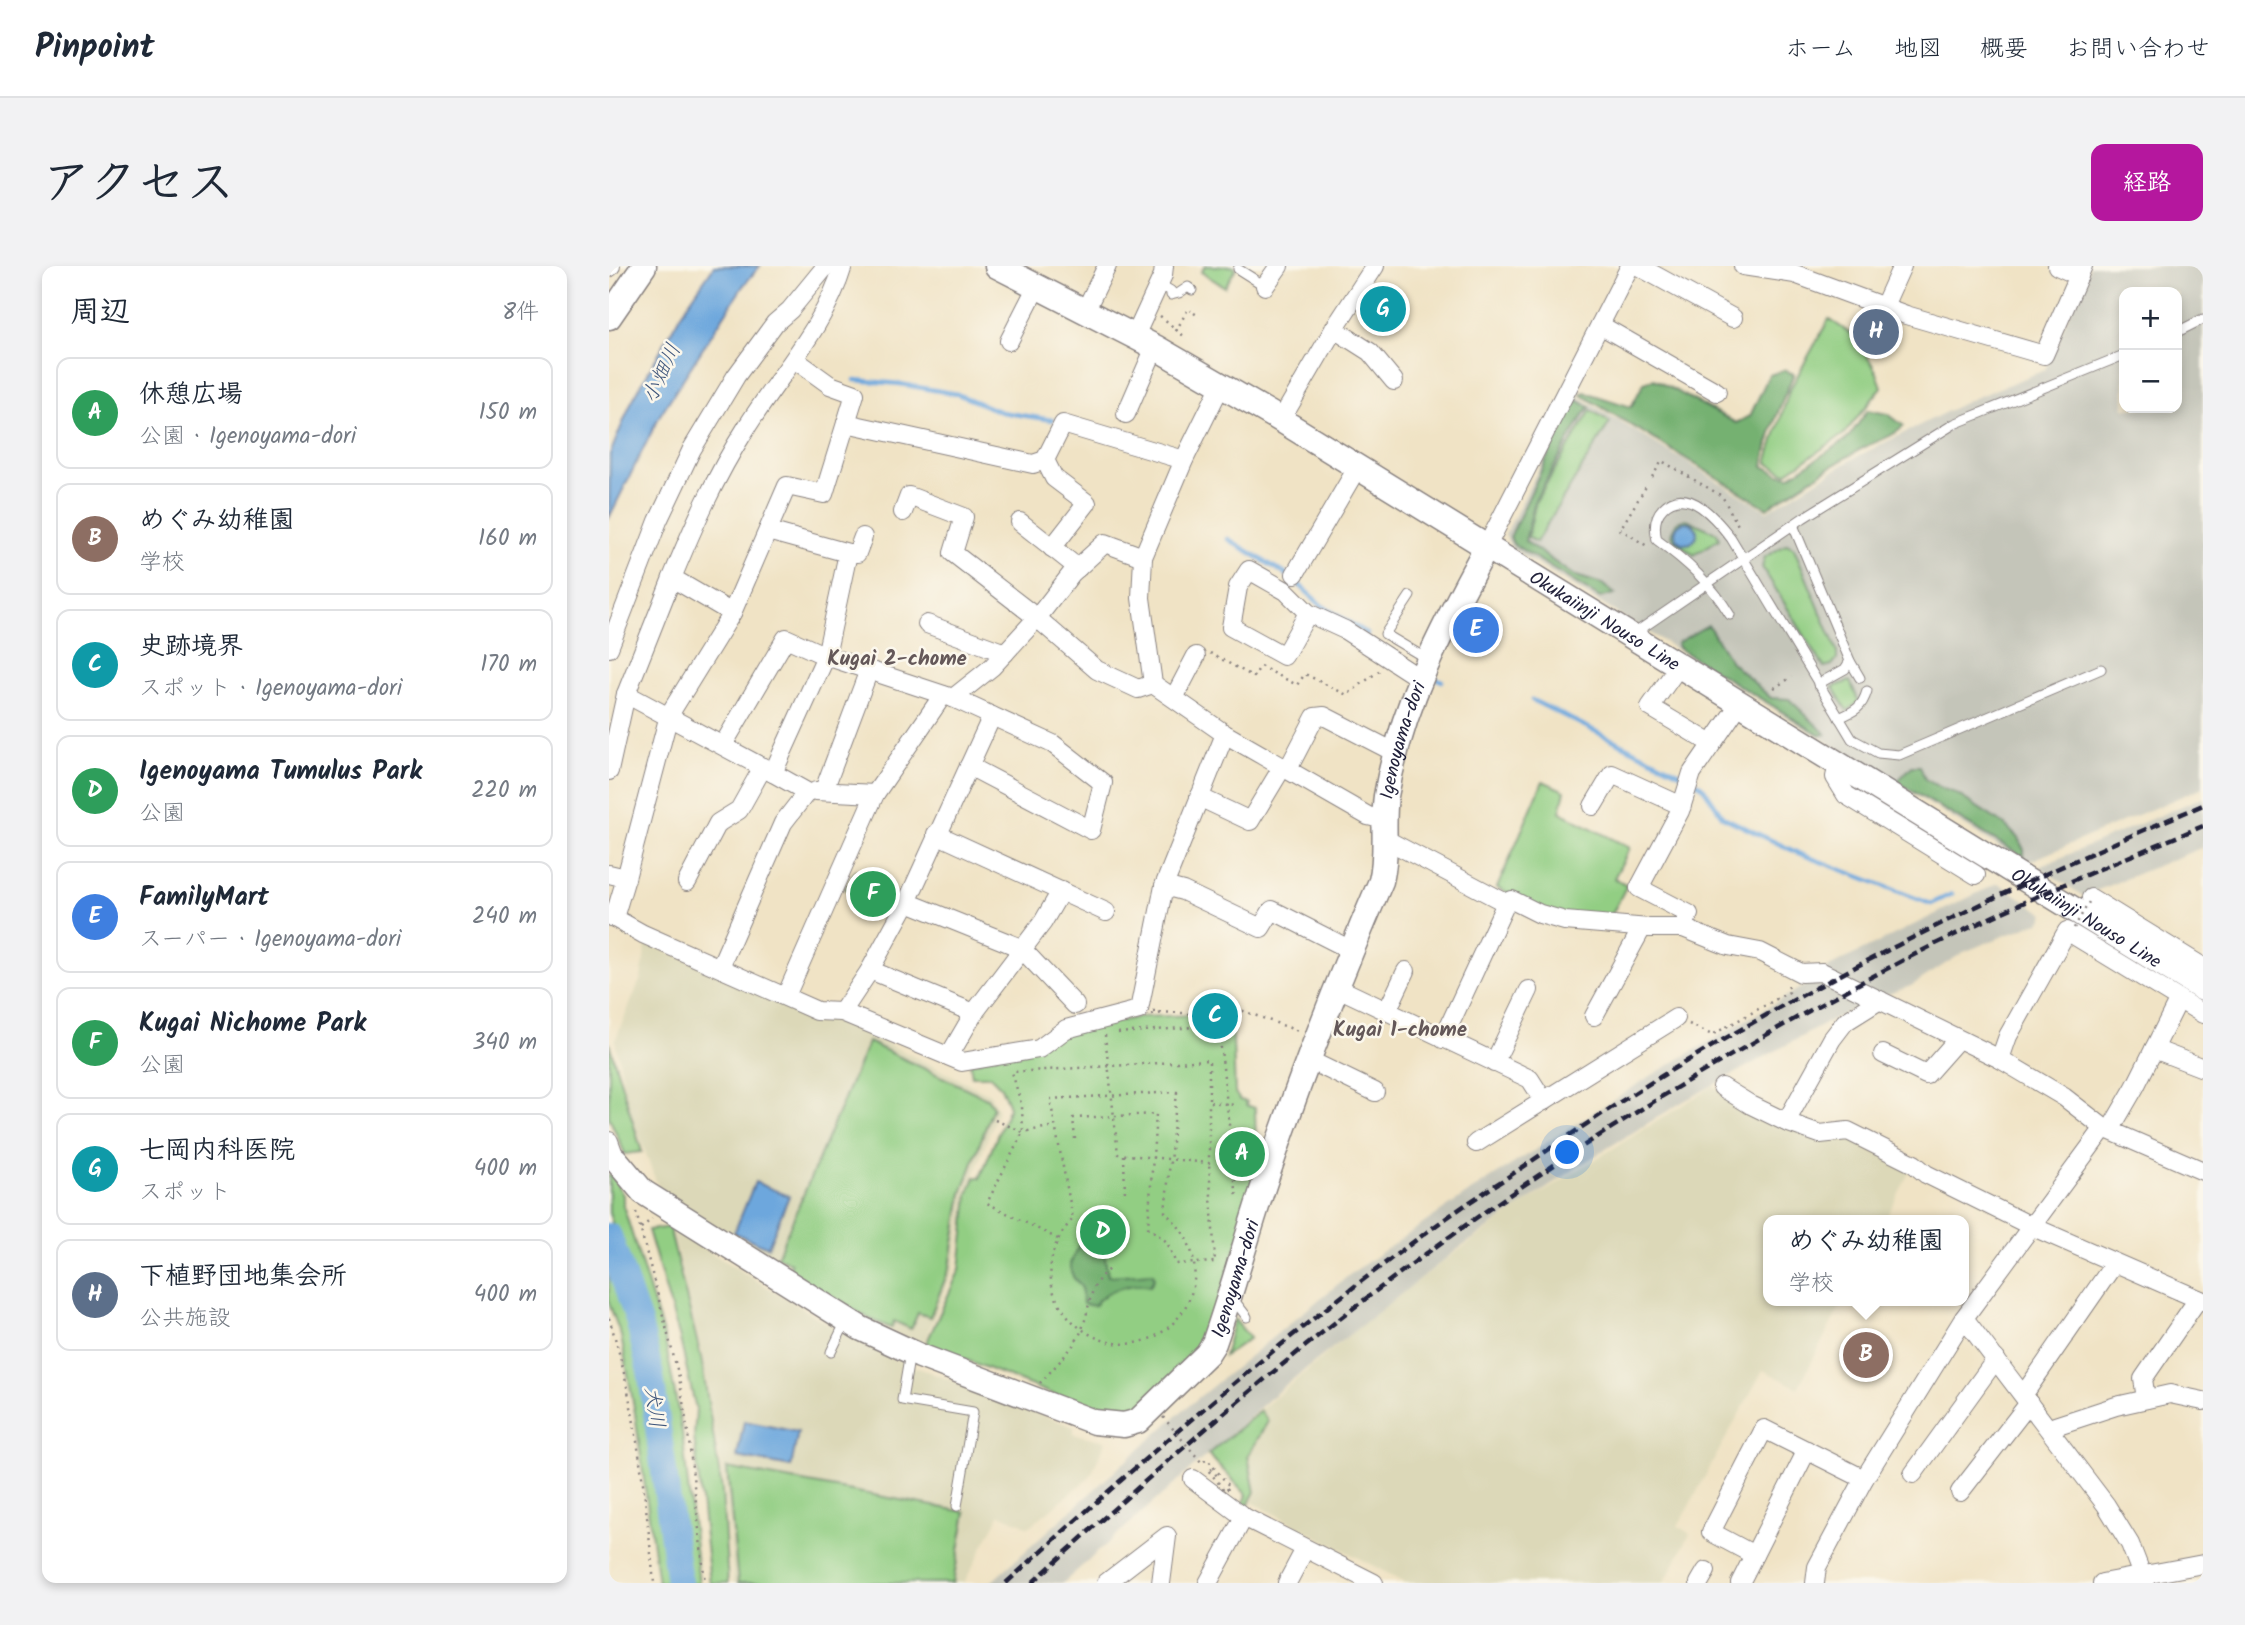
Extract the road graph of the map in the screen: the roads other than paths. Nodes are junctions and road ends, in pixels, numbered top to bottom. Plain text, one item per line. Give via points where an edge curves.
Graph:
1 (644, 266) edge
2 (826, 266) edge
3 (843, 266) edge
4 (997, 266) edge
5 (1107, 266) edge
6 (1164, 266) edge
7 (1279, 266) edge
8 (1375, 266) edge
9 (1630, 266) edge
10 (1638, 266) edge
11 (1743, 266) edge
12 (1902, 266) edge
13 (2057, 266) edge
14 (1238, 269) dead end
15 (2081, 271) edge
16 (1809, 272) edge
17 (1027, 276) edge
18 (1159, 284) junction
19 (1265, 286) joint
20 (1192, 290) dead end
21 (1884, 306) junction
22 (1085, 311) junction
23 (609, 317) edge
24 (1733, 318) dead end
25 (2203, 319) edge
26 (1600, 325) junction
27 (1333, 329) junction
28 (2182, 330) edge
29 (1154, 340) junction
30 (1009, 341) dead end
31 (2119, 357) edge
32 (794, 359) junction
33 (1394, 381) dead end
34 (1221, 384) junction
35 (1717, 392) dead end
36 (1126, 414) dead end
37 (1281, 420) junction
38 (846, 423) junction
39 (1045, 460) junction
40 (1184, 460) junction
41 (1357, 468) junction
42 (903, 512) dead end
43 (1020, 522) dead end
44 (1793, 525) junction
45 (768, 531) junction
46 (863, 537) dead end
47 (1052, 548) junction
48 (1486, 548) junction
49 (848, 553) junction
50 (1143, 557) junction
51 (1743, 559) junction
52 (1077, 568) junction
53 (1295, 574) dead end
54 (672, 579) junction
55 (1708, 583) junction
56 (1409, 596) dead end
57 (732, 613) junction
58 (1308, 613) junction
59 (1730, 615) dead end
60 (1037, 618) junction
61 (927, 624) dead end
62 (1630, 636) junction
63 (609, 648) edge
64 (1006, 653) junction
65 (826, 656) junction
66 (1196, 656) road end
67 (1850, 661) junction
68 (1679, 666) junction
69 (2101, 669) dead end
70 (869, 670) junction
71 (1423, 670) junction
72 (1860, 678) dead end
73 (1153, 684) junction
74 (1818, 684) junction
75 (1867, 691) dead end
76 (626, 694) junction
77 (948, 696) junction
78 (1174, 698) junction
79 (1739, 703) junction
80 (669, 715) junction
81 (992, 716) junction
82 (1839, 718) junction
83 (1225, 734) junction
84 (1712, 744) junction
85 (723, 745) junction
86 (1396, 753) junction
87 (1838, 764) junction
88 (969, 766) junction
89 (1285, 768) junction
90 (768, 770) junction
91 (609, 771) edge
92 (816, 791) junction
93 (875, 794) junction
94 (1199, 797) junction
95 (1593, 806) dead end
96 (1682, 806) junction
97 (1385, 829) junction
98 (936, 834) junction
99 (1976, 875) dead end
100 (618, 876) edge
101 (687, 882) dead end
102 (1164, 886) junction
103 (1061, 891) junction
104 (2090, 900) road end
105 (907, 902) junction
106 (1506, 903) junction
107 (1106, 912) dead end
108 (611, 916) edge
109 (1642, 928) junction
110 (1683, 928) junction
111 (1021, 948) junction
112 (1352, 950) junction
113 (720, 967) junction
114 (2203, 967) edge
115 (870, 970) junction
116 (1406, 971) dead end
117 (1336, 987) junction
118 (2203, 989) edge
119 (1529, 990) dead end
120 (786, 996) junction
121 (2179, 999) junction
122 (1880, 1000) junction
123 (1075, 1005) dead end
124 (1387, 1011) junction
125 (842, 1012) junction
126 (974, 1013) junction
127 (2203, 1014) edge
128 (1594, 1016) dead end
129 (1676, 1018) road end
130 (1443, 1039) junction
131 (1957, 1040) junction
132 (1313, 1049) junction
133 (2154, 1049) junction
134 (1883, 1054) dead end
135 (949, 1056) junction
136 (2000, 1059) junction
137 (1494, 1063) junction
138 (2203, 1068) edge
139 (1722, 1087) dead end
140 (1375, 1093) dead end
141 (1543, 1101) junction
142 (1786, 1122) junction
143 (2107, 1129) junction
144 (1476, 1143) dead end
145 (611, 1154) edge
146 (2203, 1171) edge
147 (2031, 1226) junction
148 (2114, 1264) junction
149 (1229, 1294) junction
150 (2200, 1300) edge
151 (1247, 1317) dead end
152 (1964, 1318) junction
153 (846, 1319) junction
154 (911, 1351) junction
155 (831, 1352) dead end
156 (1996, 1359) junction
157 (2027, 1399) junction
158 (2146, 1399) junction
159 (2203, 1401) edge
160 (2050, 1431) junction
161 (1807, 1450) junction
162 (1913, 1474) dead end
163 (1193, 1479) dead end
164 (1864, 1479) junction
165 (1960, 1492) dead end
166 (957, 1506) dead end
167 (1244, 1517) junction
168 (1305, 1549) junction
169 (1754, 1555) junction
170 (2203, 1564) edge
171 (2144, 1579) edge
172 (1368, 1582) edge
173 (1106, 1583) edge
174 (1161, 1583) edge
175 (1208, 1583) edge
176 (1287, 1583) edge
177 (1740, 1583) edge
178 (1815, 1583) edge
179 (2102, 1583) edge

1 - 23 street
2 - 63 street via 736,376 692,449 658,521
3 - 32 street via 836,292
4 - 17 street, Okukaiinji Nouso Line
5 - 22 street
6 - 18 street
7 - 19 street
8 - 27 street
9 - 26 street
10 - 24 street
11 - 16 street
12 - 21 street
13 - 15 street
14 - 19 lane
15 - 21 street via 2044,355
16 - 21 street
17 - 22 street, Okukaiinji Nouso Line
17 - 30 street
18 - 20 lane via 1171,295 1188,287
18 - 29 street via 1149,308
22 - 29 street, Okukaiinji Nouso Line
25 - 28 lane
26 - 35 street
26 - 48 street
27 - 33 street via 1370,352
27 - 37 street
29 - 34 street, Okukaiinji Nouso Line
29 - 36 street
31 - 44 lane via 1954,424
32 - 38 street via 830,385 855,394
32 - 54 street via 744,430 698,515
34 - 37 street, Okukaiinji Nouso Line
34 - 40 street
37 - 41 street, Okukaiinji Nouso Line
38 - 39 street via 1033,464
38 - 45 street via 824,494 787,486
39 - 40 street via 1063,424
39 - 47 street via 1054,478 1087,503
40 - 50 street
41 - 48 street, Okukaiinji Nouso Line
41 - 53 street
42 - 60 street via 909,496 964,517 953,553
43 - 47 street
44 - 51 lane
44 - 67 lane
45 - 49 street
45 - 57 street
46 - 49 street via 857,553
47 - 52 street
48 - 62 street, Okukaiinji Nouso Line
48 - 71 street, Igenoyama-dori
49 - 65 street
50 - 52 street via 1105,543
50 - 73 street via 1141,598
51 - 55 lane
51 - 55 lane via 1720,523 1705,510 1683,498 1672,501 1657,517 1657,540
51 - 74 lane
52 - 60 street
54 - 57 street
54 - 76 street
55 - 59 lane
55 - 62 lane
56 - 71 lane via 1385,634
57 - 80 street
58 - 58 street via 1286,592 1249,570 1238,587 1231,627 1284,656
58 - 71 street via 1345,630 1391,661
60 - 64 street
60 - 73 street via 1097,670 1138,689
61 - 64 street
62 - 68 street, Okukaiinji Nouso Line
64 - 77 street
65 - 70 street
65 - 85 street via 786,638
65 - 90 street
66 - 78 street
67 - 72 lane
67 - 74 lane via 1846,669
68 - 79 street, Okukaiinji Nouso Line
68 - 84 street via 1650,707
69 - 82 lane via 1899,755 1864,747 1852,739
70 - 77 street
70 - 92 street
71 - 86 street, Igenoyama-dori
73 - 78 street
74 - 82 lane
75 - 82 lane via 1863,705
76 - 80 street
76 - 91 street
77 - 81 street
77 - 93 street
78 - 83 street
79 - 84 street
79 - 87 street, Okukaiinji Nouso Line
80 - 85 street
80 - 100 street
81 - 88 street
81 - 88 street via 1053,744 1103,783 1091,830
83 - 89 street
83 - 94 street
84 - 96 street via 1692,773
85 - 90 street
86 - 89 street via 1324,716 1315,718
86 - 97 street, Igenoyama-dori via 1386,797
87 - 99 street via 1835,777 1846,795
87 - 118 street, Okukaiinji Nouso Line
88 - 98 street
89 - 94 street via 1250,821
89 - 97 street
90 - 92 street
90 - 101 street via 739,810 718,823
92 - 93 street
92 - 113 street via 783,823
93 - 120 street
94 - 102 street
95 - 96 street via 1612,774
96 - 110 street via 1639,888 1689,914
97 - 106 street
97 - 112 street, Igenoyama-dori via 1381,881
98 - 103 street
98 - 105 street
100 - 108 street
102 - 112 street via 1261,928 1272,910
102 - 135 street via 1139,1010 1066,1029 1038,1049 962,1062
103 - 107 street
103 - 111 street
104 - 114 street
105 - 111 street
105 - 115 street
106 - 109 street via 1512,900 1566,921
106 - 130 street
108 - 113 street
109 - 110 street
109 - 128 street
110 - 122 street via 1728,946 1760,952 1801,973 1822,972
111 - 123 street
111 - 126 street
112 - 117 street, Igenoyama-dori
113 - 120 street
115 - 125 street
115 - 126 street
116 - 124 street
117 - 124 street
117 - 132 street, Igenoyama-dori
119 - 137 street
120 - 125 street via 817,1011
121 - 127 street
121 - 133 street
121 - 136 street via 2067,931 2008,1036
122 - 131 street
122 - 142 street via 1845,1022
124 - 130 street
125 - 135 street
126 - 135 street
129 - 141 street
130 - 137 street
131 - 134 street via 1926,1075
131 - 136 street
132 - 140 street
132 - 149 street, Igenoyama-dori
133 - 138 street
133 - 143 street
136 - 143 street
137 - 141 street via 1529,1079
139 - 142 street
141 - 144 street
142 - 147 street via 1820,1134 1848,1131
143 - 146 street
143 - 147 street
145 - 153 street, Igenoyama-dori via 643,1192
147 - 148 street
147 - 152 street
148 - 150 street
148 - 157 street
149 - 151 lane
149 - 154 street, Igenoyama-dori via 1207,1354 1138,1421 1124,1425 1094,1422
150 - 158 street via 2143,1379
152 - 156 street
152 - 164 street
153 - 154 street, Igenoyama-dori
153 - 155 lane
154 - 166 lane via 902,1400 973,1412
156 - 157 street
156 - 162 street
157 - 160 street
157 - 165 street
158 - 159 street via 2170,1394
158 - 160 street
160 - 171 street via 2112,1515
161 - 164 street
161 - 169 street
161 - 169 street via 1764,1429 1711,1532
163 - 167 street
164 - 178 street via 1817,1567
167 - 168 street
167 - 175 street
168 - 172 street
168 - 176 street
169 - 177 street
170 - 171 street
171 - 179 street
173 - 174 street via 1167,1536

